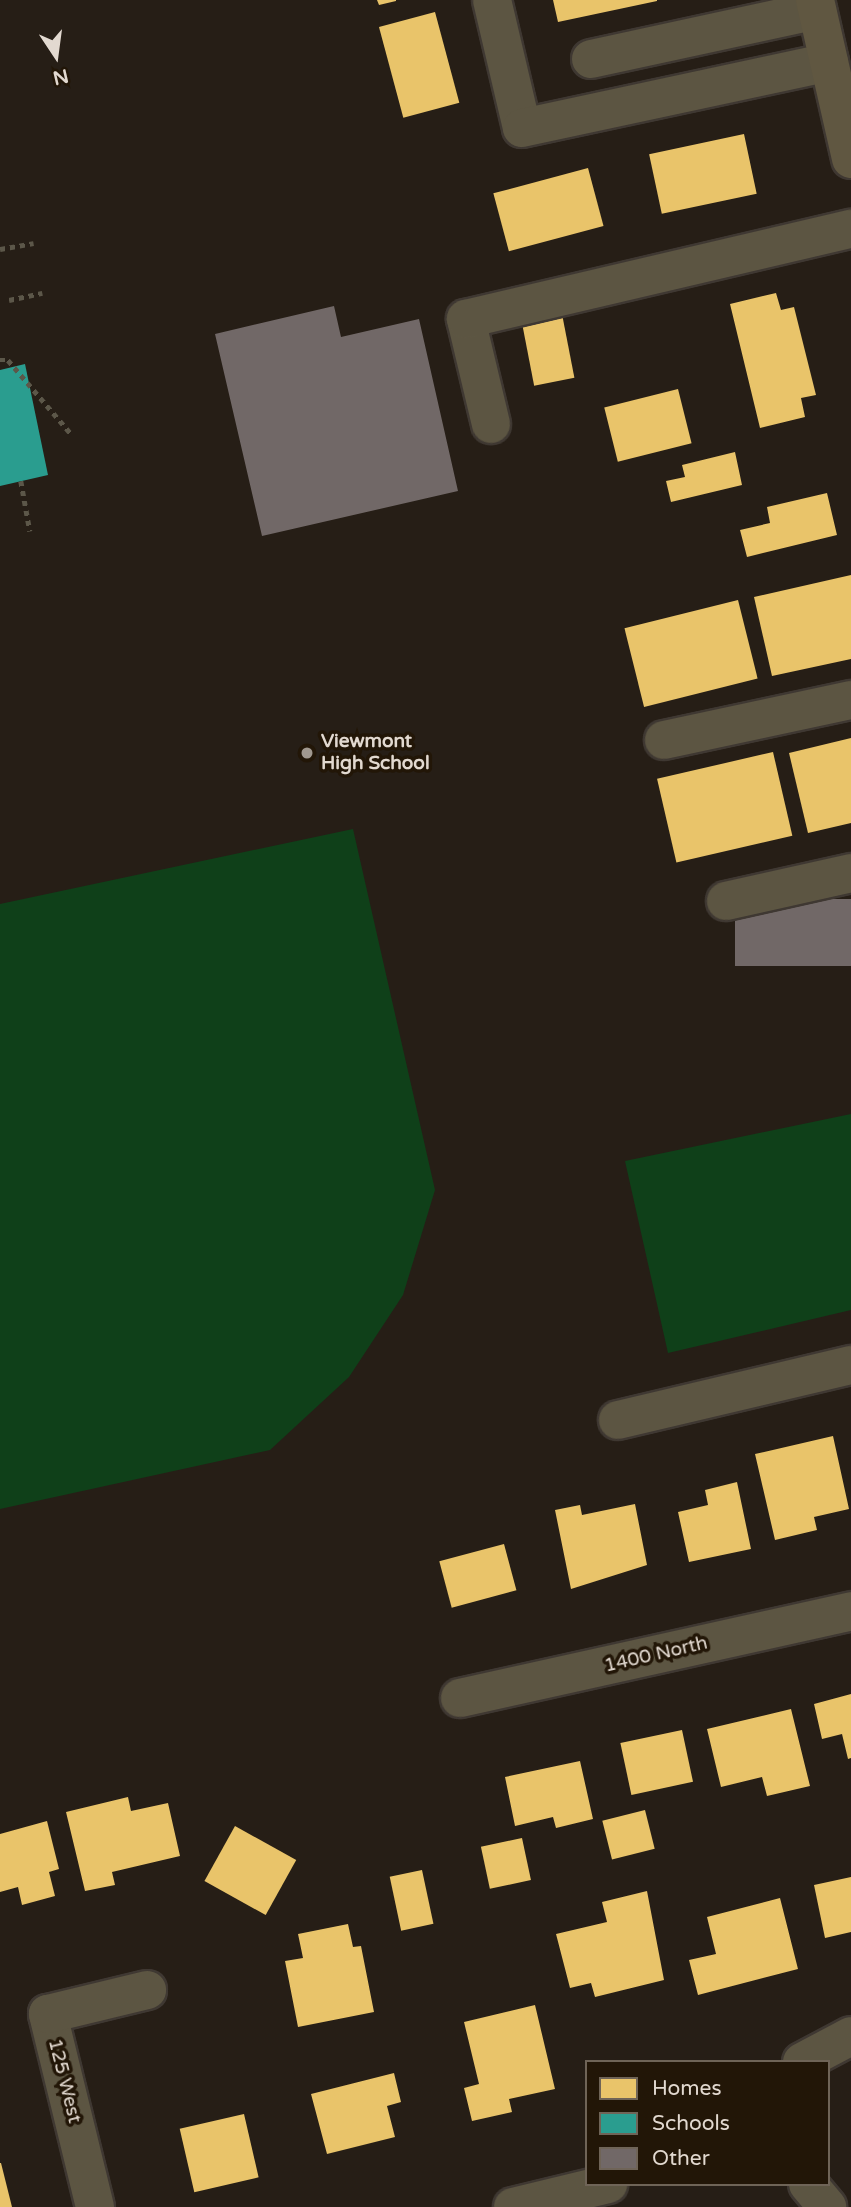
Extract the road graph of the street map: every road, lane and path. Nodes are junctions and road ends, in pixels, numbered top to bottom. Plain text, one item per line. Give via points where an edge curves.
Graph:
1 (492, 0) edge
2 (816, 5) edge
3 (591, 59) dead end
4 (829, 62) junction
5 (851, 159) edge
6 (851, 229) edge
7 (33, 243) dead end
8 (0, 249) edge
9 (42, 293) dead end
10 (9, 300) dead end
11 (0, 360) edge
12 (491, 425) dead end
13 (72, 435) dead end
14 (21, 481) dead end
15 (30, 531) dead end
16 (851, 700) edge
17 (664, 740) dead end
18 (851, 873) edge
19 (726, 901) dead end
20 (851, 1365) edge
21 (618, 1420) dead end
22 (851, 1611) edge
23 (460, 1699) dead end
24 (148, 1990) dead end
25 (851, 2036) edge
26 (806, 2060) edge
27 (600, 2186) edge
28 (810, 2186) edge
29 (95, 2207) edge
30 (513, 2207) edge
31 (827, 2207) edge

1 - 4 street via 522,128
2 - 3 street
2 - 4 main road
4 - 5 main road
6 - 12 street via 466,319
7 - 8 path
9 - 10 path
11 - 13 path via 8,360
14 - 15 path
16 - 17 street
18 - 19 street
20 - 21 street
22 - 23 street, 1400 North
24 - 29 street, 125 West via 48,2014
25 - 26 street
27 - 30 street
28 - 31 street

